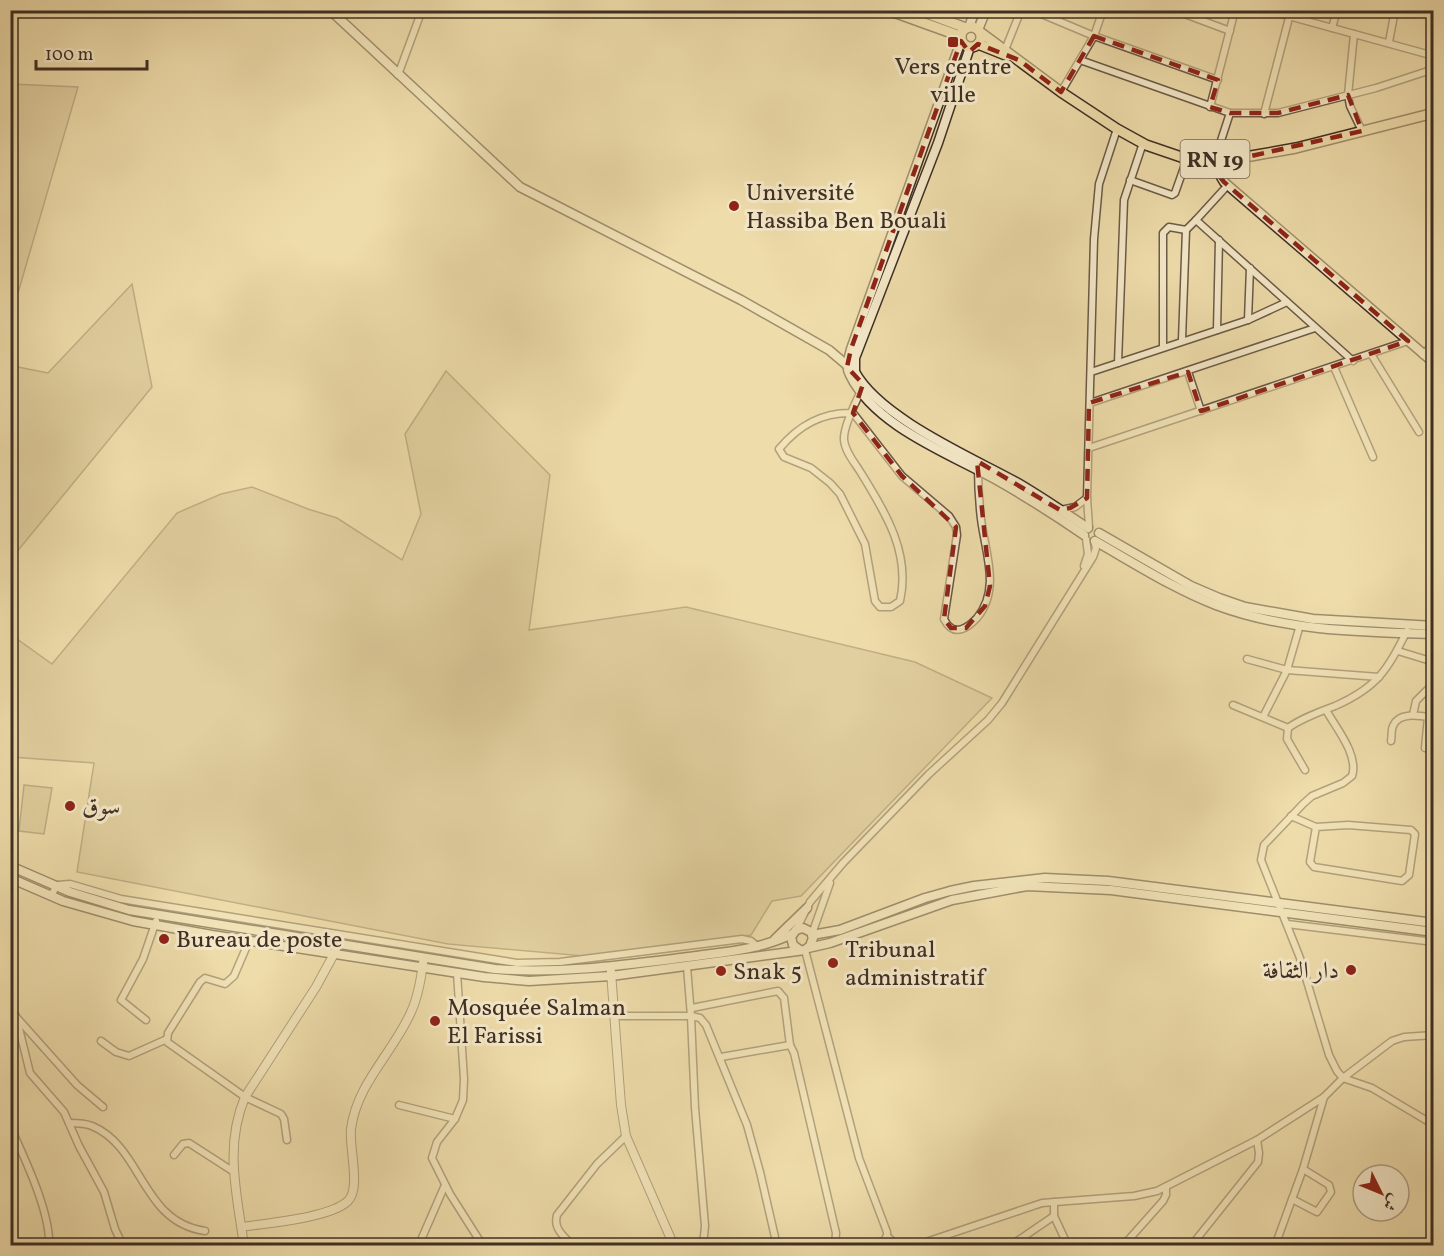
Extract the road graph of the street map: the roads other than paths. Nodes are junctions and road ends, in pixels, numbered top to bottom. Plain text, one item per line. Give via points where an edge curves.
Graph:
1 (330, 10) edge
2 (422, 10) edge
3 (888, 10) edge
4 (918, 10) edge
5 (975, 10) edge
6 (986, 10) edge
7 (1021, 10) edge
8 (1032, 10) edge
9 (1103, 10) edge
10 (1174, 10) edge
11 (1235, 10) edge
12 (1267, 10) edge
13 (1337, 10) edge
14 (1395, 10) edge
15 (1291, 13) edge
16 (1332, 28) junction
17 (1230, 31) junction
18 (1354, 34) junction
19 (970, 36) junction
20 (1094, 36) junction
21 (1389, 42) junction
22 (1005, 50) junction
23 (1434, 56) edge
24 (1019, 60) junction
25 (1080, 60) junction
26 (1434, 69) edge
27 (398, 75) junction
28 (1218, 80) junction
29 (1061, 92) junction
30 (1348, 95) junction
31 (1210, 107) junction
32 (1230, 113) junction
33 (1434, 113) edge
34 (1264, 114) junction
35 (1117, 129) junction
36 (1362, 131) junction
37 (1143, 143) junction
38 (1187, 159) junction
39 (1215, 159) junction
40 (1130, 180) junction
41 (1227, 186) junction
42 (1196, 220) junction
43 (1186, 230) junction
44 (1219, 240) junction
45 (1250, 268) junction
46 (1287, 302) junction
47 (1248, 320) junction
48 (1316, 328) junction
49 (1217, 330) junction
50 (1182, 340) junction
51 (1408, 341) junction
52 (1434, 343) edge
53 (1163, 347) junction
54 (1371, 354) junction
55 (1423, 355) junction
56 (1353, 361) junction
57 (1118, 363) junction
58 (1434, 363) edge
59 (1334, 367) junction
60 (851, 370) junction
61 (1091, 372) junction
62 (1188, 372) junction
63 (863, 388) junction
64 (1090, 403) junction
65 (1201, 411) junction
66 (852, 413) junction
67 (1419, 432) dead end
68 (1089, 448) junction
69 (1373, 457) dead end
70 (978, 465) junction
71 (1023, 491) junction
72 (1087, 498) junction
73 (1060, 510) junction
74 (1091, 535) junction
75 (1189, 589) junction
76 (1299, 625) junction
77 (1434, 626) edge
78 (1408, 629) junction
79 (1434, 634) edge
80 (1398, 651) junction
81 (1246, 659) dead end
82 (1434, 662) edge
83 (1287, 670) junction
84 (1379, 677) junction
85 (1434, 683) edge
86 (1233, 705) dead end
87 (1326, 710) junction
88 (1413, 715) junction
89 (1263, 717) junction
90 (1431, 717) edge
91 (1288, 728) junction
92 (1391, 741) dead end
93 (1425, 748) dead end
94 (1305, 770) dead end
95 (1292, 816) junction
96 (1316, 827) junction
97 (10, 866) edge
98 (10, 878) edge
99 (831, 879) junction
100 (1047, 882) junction
101 (56, 886) junction
102 (51, 896) junction
103 (1277, 902) junction
104 (807, 908) junction
105 (1282, 912) junction
106 (158, 915) junction
107 (1434, 923) edge
108 (1287, 924) junction
109 (154, 926) junction
110 (794, 932) junction
111 (1434, 932) edge
112 (339, 934) junction
113 (812, 935) junction
114 (249, 941) junction
115 (1434, 942) edge
116 (770, 944) junction
117 (337, 945) junction
118 (759, 947) junction
119 (804, 949) junction
120 (334, 954) junction
121 (423, 958) junction
122 (687, 967) junction
123 (422, 968) junction
124 (611, 972) junction
125 (457, 973) junction
126 (10, 1007) edge
127 (692, 1012) junction
128 (16, 1016) junction
129 (615, 1017) junction
130 (146, 1020) dead end
131 (1434, 1035) edge
132 (167, 1040) junction
133 (101, 1041) dead end
134 (790, 1045) junction
135 (721, 1058) junction
136 (1343, 1078) junction
137 (245, 1097) junction
138 (1324, 1097) junction
139 (399, 1105) dead end
140 (103, 1107) dead end
141 (456, 1119) junction
142 (69, 1123) junction
143 (1434, 1125) edge
144 (10, 1126) edge
145 (626, 1136) junction
146 (287, 1140) dead end
147 (1257, 1140) junction
148 (174, 1155) dead end
149 (1303, 1169) junction
150 (234, 1172) junction
151 (445, 1185) junction
152 (1166, 1187) junction
153 (1292, 1199) junction
154 (1054, 1202) junction
155 (1054, 1216) junction
156 (242, 1227) junction
157 (205, 1231) dead end
158 (887, 1236) junction
159 (49, 1245) edge
160 (123, 1245) edge
161 (244, 1245) edge
162 (416, 1245) edge
163 (483, 1245) edge
164 (573, 1245) edge
165 (674, 1245) edge
166 (703, 1245) edge
167 (777, 1245) edge
168 (835, 1245) edge
169 (879, 1245) edge
170 (897, 1245) edge
171 (914, 1245) edge
172 (1010, 1245) edge
173 (1068, 1245) edge
174 (1123, 1245) edge
175 (1191, 1245) edge
176 (1275, 1245) edge

1 - 27 main road
2 - 27 street
3 - 19 main road, RN 19
4 - 19 main road, RN 19
5 - 19 main road
6 - 19 main road
7 - 22 street
8 - 20 street
9 - 20 street
10 - 17 street
11 - 17 street
12 - 15 street
13 - 16 street
14 - 21 street
15 - 16 street
15 - 34 street
16 - 18 street
17 - 28 street
18 - 21 street
18 - 30 street
19 - 22 main road, RN 19
19 - 24 main road, RN 19
19 - 60 main road via 938,143
20 - 25 street
20 - 28 street
21 - 23 street
22 - 24 main road, RN 19
24 - 29 main road, RN 19
25 - 29 street
25 - 31 street
26 - 30 street
27 - 60 main road via 520,187 741,300 829,350
28 - 31 street
29 - 35 main road, RN 19
30 - 34 street
30 - 36 street
31 - 32 street
32 - 34 street
32 - 39 street
33 - 36 main road, RN 19
35 - 37 main road, RN 19
35 - 61 street via 1098,195
36 - 39 main road, RN 19 via 1296,148
37 - 38 main road, RN 19
37 - 40 street
38 - 39 main road, RN 19
38 - 40 street via 1172,195
39 - 41 main road via 1218,175
40 - 57 street via 1123,214
41 - 42 street
41 - 51 main road
42 - 43 street
42 - 44 street
43 - 50 street
43 - 53 street via 1169,227 1163,233
44 - 45 street
44 - 49 street
45 - 46 street
45 - 47 street
46 - 47 street
46 - 48 street
47 - 49 street
48 - 56 street
48 - 62 street
49 - 50 street
50 - 53 street
51 - 54 street
51 - 55 main road
52 - 55 street
53 - 57 street
54 - 56 street
54 - 67 street
55 - 58 main road
56 - 59 street
57 - 61 street
59 - 65 street
59 - 69 street
60 - 63 main road via 850,375
61 - 64 street
62 - 64 street
62 - 65 street
63 - 66 street
63 - 70 main road via 889,419 923,441
64 - 68 street
65 - 68 street
66 - 66 street via 844,445 880,503 902,555 900,601 885,608 875,601 865,544 840,494 818,472 779,452 811,420 836,412
66 - 70 street via 902,476 954,522 957,535 944,619 954,630 966,628 981,613 990,586
68 - 72 street
70 - 71 main road
71 - 73 main road
71 - 74 main road
72 - 73 street via 1075,507
72 - 74 street
73 - 74 main road
74 - 75 main road
74 - 99 street via 1081,575 996,712 888,815
75 - 76 main road via 1216,605
75 - 78 main road via 1290,616
76 - 78 main road via 1341,630
76 - 83 street
77 - 78 main road
78 - 79 main road
78 - 80 street
80 - 82 street
80 - 84 street
81 - 83 street
83 - 84 street
83 - 89 street
84 - 87 street via 1362,692
85 - 88 street via 1416,700
86 - 89 street
87 - 91 street
87 - 95 street via 1351,755 1353,772 1349,780 1312,796
88 - 90 street
88 - 92 street via 1401,717 1393,724
89 - 91 street
90 - 93 street
91 - 94 street via 1287,739
95 - 96 street
95 - 103 street via 1261,851 1263,870
96 - 96 street via 1348,825 1411,830 1415,834 1409,875 1402,881 1311,866
97 - 101 main road
98 - 102 main road
99 - 104 street
99 - 113 street
100 - 103 main road via 1108,881
100 - 105 main road
100 - 113 main road via 950,891 840,930
100 - 119 main road via 952,900
101 - 102 street
101 - 106 main road via 94,901
101 - 112 street via 70,884 121,898
102 - 109 main road
103 - 105 street
103 - 107 main road
104 - 110 street
104 - 116 main road
105 - 108 street
105 - 111 main road
106 - 109 street
106 - 117 main road
108 - 115 street
108 - 136 street via 1329,1055
109 - 114 main road
109 - 130 street via 121,1000
110 - 113 main road via 804,928
110 - 116 main road
110 - 119 main road via 791,943
112 - 117 street
112 - 118 street via 517,963 560,962 742,939
113 - 119 main road via 813,941
114 - 120 main road
114 - 132 street via 231,980 225,984 205,978 200,982
116 - 118 main road
117 - 120 street
117 - 121 main road
118 - 124 main road
119 - 122 main road
119 - 158 street via 859,1158
120 - 123 main road
120 - 137 street
121 - 123 street
121 - 124 main road via 495,969
122 - 124 main road
122 - 127 street
123 - 125 main road
123 - 156 street via 411,1013 364,1088 355,1111 350,1198 324,1213
124 - 125 main road via 529,981
124 - 129 street
125 - 141 street via 464,1079 463,1101
126 - 128 street
127 - 129 street
127 - 134 street via 778,991 784,998
127 - 135 street via 706,1025
127 - 166 street
128 - 140 street via 77,1085
128 - 142 street via 30,1073
129 - 145 street
131 - 136 street via 1392,1041
132 - 133 street via 129,1056
132 - 137 street
134 - 135 street
134 - 168 street via 836,1233
135 - 167 street via 747,1125
136 - 138 street
136 - 143 street via 1372,1088
137 - 146 street via 280,1114
137 - 150 street via 233,1138
138 - 147 street
138 - 149 street
139 - 141 street
141 - 151 street via 432,1154
142 - 157 street via 93,1126 104,1133 127,1158 167,1215 183,1225
142 - 160 street via 104,1192
144 - 159 street via 42,1207
145 - 164 street via 597,1164 557,1215 558,1230
145 - 165 street
147 - 152 street
147 - 175 street via 1258,1162
148 - 150 street via 189,1143
149 - 153 street
149 - 153 street via 1329,1185 1331,1192 1317,1212
150 - 156 street
151 - 162 street
151 - 163 street
152 - 154 street via 1146,1195
152 - 174 street via 1163,1201
153 - 176 street
154 - 155 street
154 - 171 street via 1024,1208
155 - 172 street
155 - 173 street
156 - 161 street
158 - 169 street
158 - 170 street

